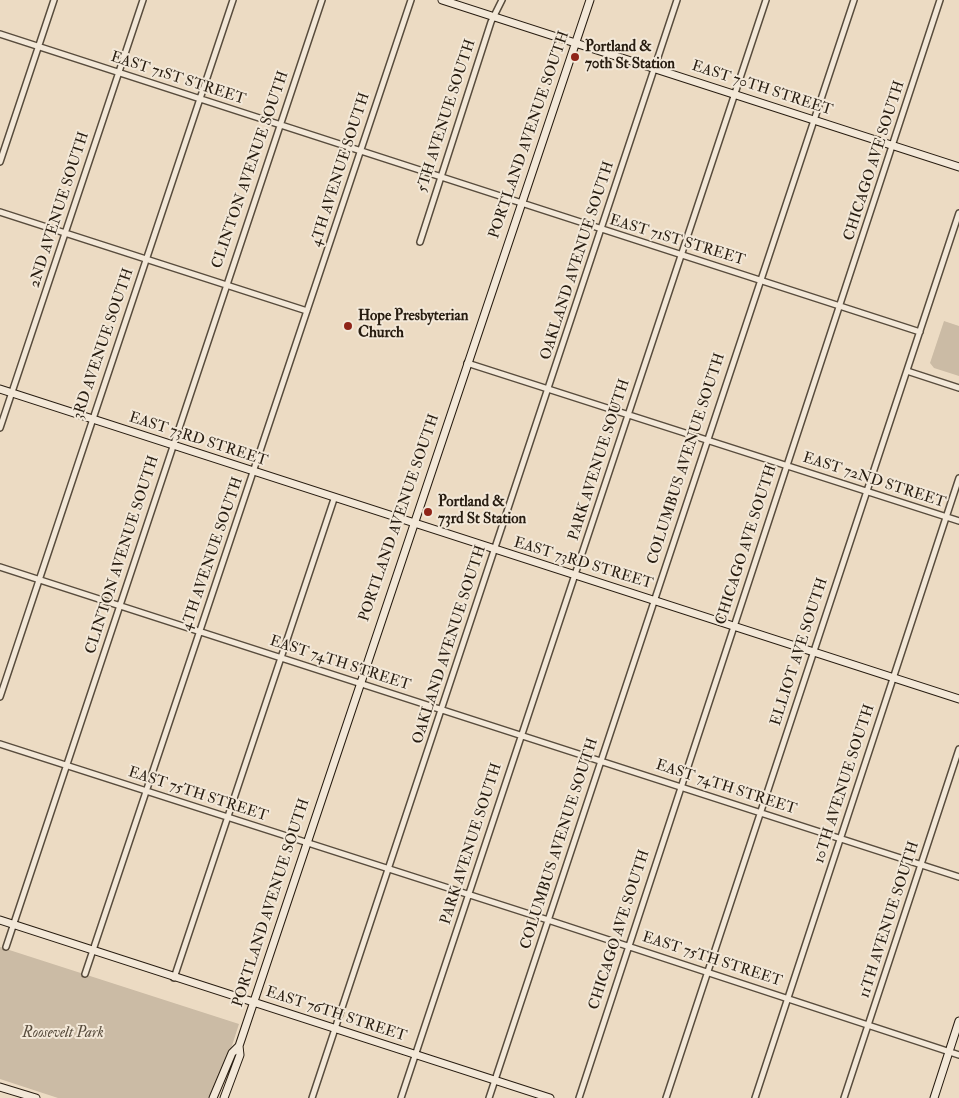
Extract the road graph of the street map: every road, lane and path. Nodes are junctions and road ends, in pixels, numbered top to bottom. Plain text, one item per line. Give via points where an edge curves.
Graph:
1 (54, 0) edge
2 (143, 0) edge
3 (233, 0) edge
4 (322, 0) edge
5 (411, 0) edge
6 (442, 0) edge
7 (502, 0) edge
8 (590, 0) edge
9 (677, 0) edge
10 (766, 0) edge
11 (854, 0) edge
12 (940, 0) edge
13 (494, 17) junction
14 (0, 34) edge
15 (575, 43) junction
16 (38, 46) junction
17 (654, 69) junction
18 (119, 73) junction
19 (734, 95) junction
20 (200, 99) junction
21 (814, 121) junction
22 (280, 125) junction
23 (893, 146) junction
24 (360, 151) junction
25 (0, 162) edge
26 (959, 167) edge
27 (441, 178) junction
28 (521, 204) junction
29 (0, 212) edge
30 (959, 214) edge
31 (601, 230) junction
32 (65, 233) junction
33 (420, 242) dead end
34 (681, 256) junction
35 (146, 259) junction
36 (760, 280) junction
37 (226, 285) junction
38 (840, 306) junction
39 (307, 311) junction
40 (920, 332) junction
41 (467, 363) junction
42 (907, 371) junction
43 (959, 388) edge
44 (0, 389) edge
45 (548, 390) junction
46 (12, 393) junction
47 (628, 416) junction
48 (92, 419) junction
49 (0, 428) edge
50 (707, 440) junction
51 (172, 446) junction
52 (787, 466) junction
53 (253, 472) junction
54 (959, 478) edge
55 (867, 492) junction
56 (334, 498) junction
57 (946, 517) junction
58 (959, 521) edge
59 (414, 524) junction
60 (495, 550) junction
61 (0, 567) edge
62 (574, 576) junction
63 (38, 580) junction
64 (654, 600) junction
65 (119, 606) junction
66 (734, 626) junction
67 (200, 632) junction
68 (813, 652) junction
69 (280, 658) junction
70 (893, 678) junction
71 (359, 684) junction
72 (0, 697) edge
73 (959, 699) edge
74 (441, 710) junction
75 (521, 736) junction
76 (0, 744) edge
77 (959, 749) edge
78 (600, 760) junction
79 (66, 766) junction
80 (681, 786) junction
81 (147, 792) junction
82 (761, 812) junction
83 (227, 818) junction
84 (841, 838) junction
85 (306, 842) junction
86 (921, 864) junction
87 (388, 869) junction
88 (959, 877) edge
89 (468, 895) junction
90 (0, 920) edge
91 (548, 920) junction
92 (13, 924) junction
93 (6, 946) dead end
94 (628, 946) junction
95 (93, 951) junction
96 (708, 972) junction
97 (85, 974) dead end
98 (174, 978) junction
99 (788, 998) junction
100 (254, 1004) junction
101 (959, 1021) edge
102 (868, 1024) junction
103 (335, 1030) junction
104 (239, 1046) junction
105 (949, 1052) junction
106 (415, 1054) junction
107 (959, 1055) edge
108 (495, 1080) junction
109 (0, 1086) edge
110 (36, 1098) edge
111 (213, 1098) edge
112 (224, 1098) edge
113 (312, 1098) edge
114 (401, 1098) edge
115 (489, 1098) edge
116 (550, 1098) edge
117 (579, 1098) edge
118 (666, 1098) edge
119 (755, 1098) edge
120 (844, 1098) edge
121 (934, 1098) edge

1 - 16 street
2 - 18 street, 2ND AVENUE SOUTH
3 - 20 street, 3RD AVENUE SOUTH
4 - 22 street, CLINTON AVENUE SOUTH
5 - 24 street, 4TH AVENUE SOUTH
6 - 13 street, EAST 70TH STREET
7 - 13 street, 5TH AVENUE SOUTH
8 - 15 street, PORTLAND AVENUE SOUTH
9 - 17 street, OAKLAND AVENUE SOUTH
10 - 19 street, PARK AVENUE SOUTH
11 - 21 street, COLUMBUS AVENUE SOUTH
12 - 23 street, CHICAGO AVE SOUTH
13 - 15 street, EAST 70TH STREET
13 - 27 street, 5TH AVENUE SOUTH
14 - 16 street, EAST 71ST STREET
15 - 17 street, EAST 70TH STREET
15 - 28 street, PORTLAND AVENUE SOUTH
16 - 18 street, EAST 71ST STREET
16 - 25 street
17 - 19 street, EAST 70TH STREET
17 - 31 street, OAKLAND AVENUE SOUTH
18 - 20 street, EAST 71ST STREET
18 - 32 street, 2ND AVENUE SOUTH
19 - 21 street, EAST 70TH STREET
19 - 34 street, PARK AVENUE SOUTH
20 - 22 street, EAST 71ST STREET
20 - 35 street, 3RD AVENUE SOUTH
21 - 23 street, EAST 70TH STREET
21 - 36 street, COLUMBUS AVENUE SOUTH
22 - 24 street, EAST 71ST STREET
22 - 37 street, CLINTON AVENUE SOUTH
23 - 26 street, EAST 70TH STREET
23 - 38 street, CHICAGO AVE SOUTH
24 - 27 street, EAST 71ST STREET
24 - 39 street, 4TH AVENUE SOUTH
27 - 28 street, EAST 71ST STREET
27 - 33 street, 5TH AVENUE SOUTH
28 - 31 street, EAST 71ST STREET
28 - 41 street, PORTLAND AVENUE SOUTH
29 - 32 street
30 - 40 street, ELLIOT AVE SOUTH
31 - 34 street, EAST 71ST STREET
31 - 45 street, OAKLAND AVENUE SOUTH
32 - 35 street
32 - 46 street, 2ND AVENUE SOUTH
34 - 36 street, EAST 71ST STREET
34 - 47 street, PARK AVENUE SOUTH
35 - 37 street
35 - 48 street, 3RD AVENUE SOUTH
36 - 38 street, EAST 71ST STREET
36 - 50 street, COLUMBUS AVENUE SOUTH
37 - 39 street
37 - 51 street, CLINTON AVENUE SOUTH
38 - 40 street, EAST 71ST STREET
38 - 52 street, CHICAGO AVE SOUTH
39 - 53 street, 4TH AVENUE SOUTH
40 - 42 street, ELLIOT AVE SOUTH
41 - 45 street, EAST 72ND STREET
41 - 59 street, PORTLAND AVENUE SOUTH
42 - 43 street
42 - 55 street, ELLIOT AVE SOUTH
44 - 46 street, EAST 73RD STREET
45 - 47 street, EAST 72ND STREET
45 - 60 street, OAKLAND AVENUE SOUTH
46 - 48 street, EAST 73RD STREET
46 - 49 street, 2ND AVENUE SOUTH
47 - 50 street, EAST 72ND STREET
47 - 62 street, PARK AVENUE SOUTH
48 - 51 street, EAST 73RD STREET
48 - 63 street, 3RD AVENUE SOUTH
50 - 52 street, EAST 72ND STREET
50 - 64 street, COLUMBUS AVENUE SOUTH
51 - 53 street, EAST 73RD STREET
51 - 65 street, CLINTON AVENUE SOUTH
52 - 55 street, EAST 72ND STREET
52 - 66 street, CHICAGO AVE SOUTH
53 - 56 street, EAST 73RD STREET
53 - 67 street, 4TH AVENUE SOUTH
54 - 57 street, 10TH AVENUE SOUTH
55 - 57 street, EAST 72ND STREET
55 - 68 street, ELLIOT AVE SOUTH
56 - 59 street, EAST 73RD STREET
56 - 69 street
57 - 58 street, EAST 72ND STREET
57 - 70 street, 10TH AVENUE SOUTH
59 - 60 street, EAST 73RD STREET
59 - 71 street, PORTLAND AVENUE SOUTH
60 - 62 street, EAST 73RD STREET
60 - 74 street, OAKLAND AVENUE SOUTH
61 - 63 street, EAST 74TH STREET
62 - 64 street, EAST 73RD STREET
62 - 75 street, PARK AVENUE SOUTH
63 - 65 street, EAST 74TH STREET
63 - 72 street, 3RD AVENUE SOUTH
64 - 66 street, EAST 73RD STREET
64 - 78 street, COLUMBUS AVENUE SOUTH
65 - 67 street, EAST 74TH STREET
65 - 79 street, CLINTON AVENUE SOUTH
66 - 68 street, EAST 73RD STREET
66 - 80 street, CHICAGO AVE SOUTH
67 - 69 street, EAST 74TH STREET
67 - 81 street, 4TH AVENUE SOUTH
68 - 70 street, EAST 73RD STREET
68 - 82 street, ELLIOT AVE SOUTH
69 - 71 street, EAST 74TH STREET
69 - 83 street
70 - 73 street, EAST 73RD STREET
70 - 84 street, 10TH AVENUE SOUTH
71 - 74 street, EAST 74TH STREET
71 - 85 street, PORTLAND AVENUE SOUTH
74 - 75 street, EAST 74TH STREET
74 - 87 street, OAKLAND AVENUE SOUTH
75 - 78 street, EAST 74TH STREET
75 - 89 street, PARK AVENUE SOUTH
76 - 79 street, EAST 75TH STREET
77 - 86 street, 11TH AVENUE SOUTH
78 - 80 street, EAST 74TH STREET
78 - 91 street, COLUMBUS AVENUE SOUTH
79 - 81 street, EAST 75TH STREET
79 - 92 street, CLINTON AVENUE SOUTH
80 - 82 street, EAST 74TH STREET
80 - 94 street, CHICAGO AVE SOUTH
81 - 83 street, EAST 75TH STREET
81 - 95 street, 4TH AVENUE SOUTH
82 - 84 street, EAST 74TH STREET
82 - 96 street, ELLIOT AVE SOUTH
83 - 85 street, EAST 75TH STREET
83 - 98 street
84 - 86 street, EAST 74TH STREET
84 - 99 street, 10TH AVENUE SOUTH
85 - 87 street, EAST 75TH STREET
85 - 100 street, PORTLAND AVENUE SOUTH
86 - 88 street, EAST 74TH STREET
86 - 102 street, 11TH AVENUE SOUTH
87 - 89 street, EAST 75TH STREET
87 - 103 street, OAKLAND AVENUE SOUTH
89 - 91 street, EAST 75TH STREET
89 - 106 street, PARK AVENUE SOUTH
90 - 92 street, EAST 76TH STREET
91 - 94 street, EAST 75TH STREET
91 - 108 street, COLUMBUS AVENUE SOUTH
92 - 93 street, CLINTON AVENUE SOUTH
92 - 95 street, EAST 76TH STREET
94 - 96 street, EAST 75TH STREET
94 - 117 street, CHICAGO AVE SOUTH
95 - 97 street, 4TH AVENUE SOUTH
95 - 98 street, EAST 76TH STREET
96 - 99 street, EAST 75TH STREET
96 - 118 street, ELLIOT AVE SOUTH
98 - 100 street, EAST 76TH STREET
99 - 102 street, EAST 75TH STREET
99 - 119 street, 10TH AVENUE SOUTH
100 - 103 street, EAST 76TH STREET
100 - 104 street, PORTLAND AVENUE SOUTH
101 - 105 street
102 - 105 street, EAST 75TH STREET
102 - 120 street, 11TH AVENUE SOUTH
103 - 106 street, EAST 76TH STREET
103 - 113 street, OAKLAND AVENUE SOUTH
104 - 111 street, PORTLAND AVENUE SOUTH via 232,1053
104 - 112 street, PORTLAND AVENUE SOUTH via 240,1055
105 - 107 street, EAST 75TH STREET
105 - 121 street
106 - 108 street, EAST 76TH STREET
106 - 114 street, PARK AVENUE SOUTH
108 - 115 street, COLUMBUS AVENUE SOUTH
108 - 116 street, EAST 76TH STREET
109 - 110 street

